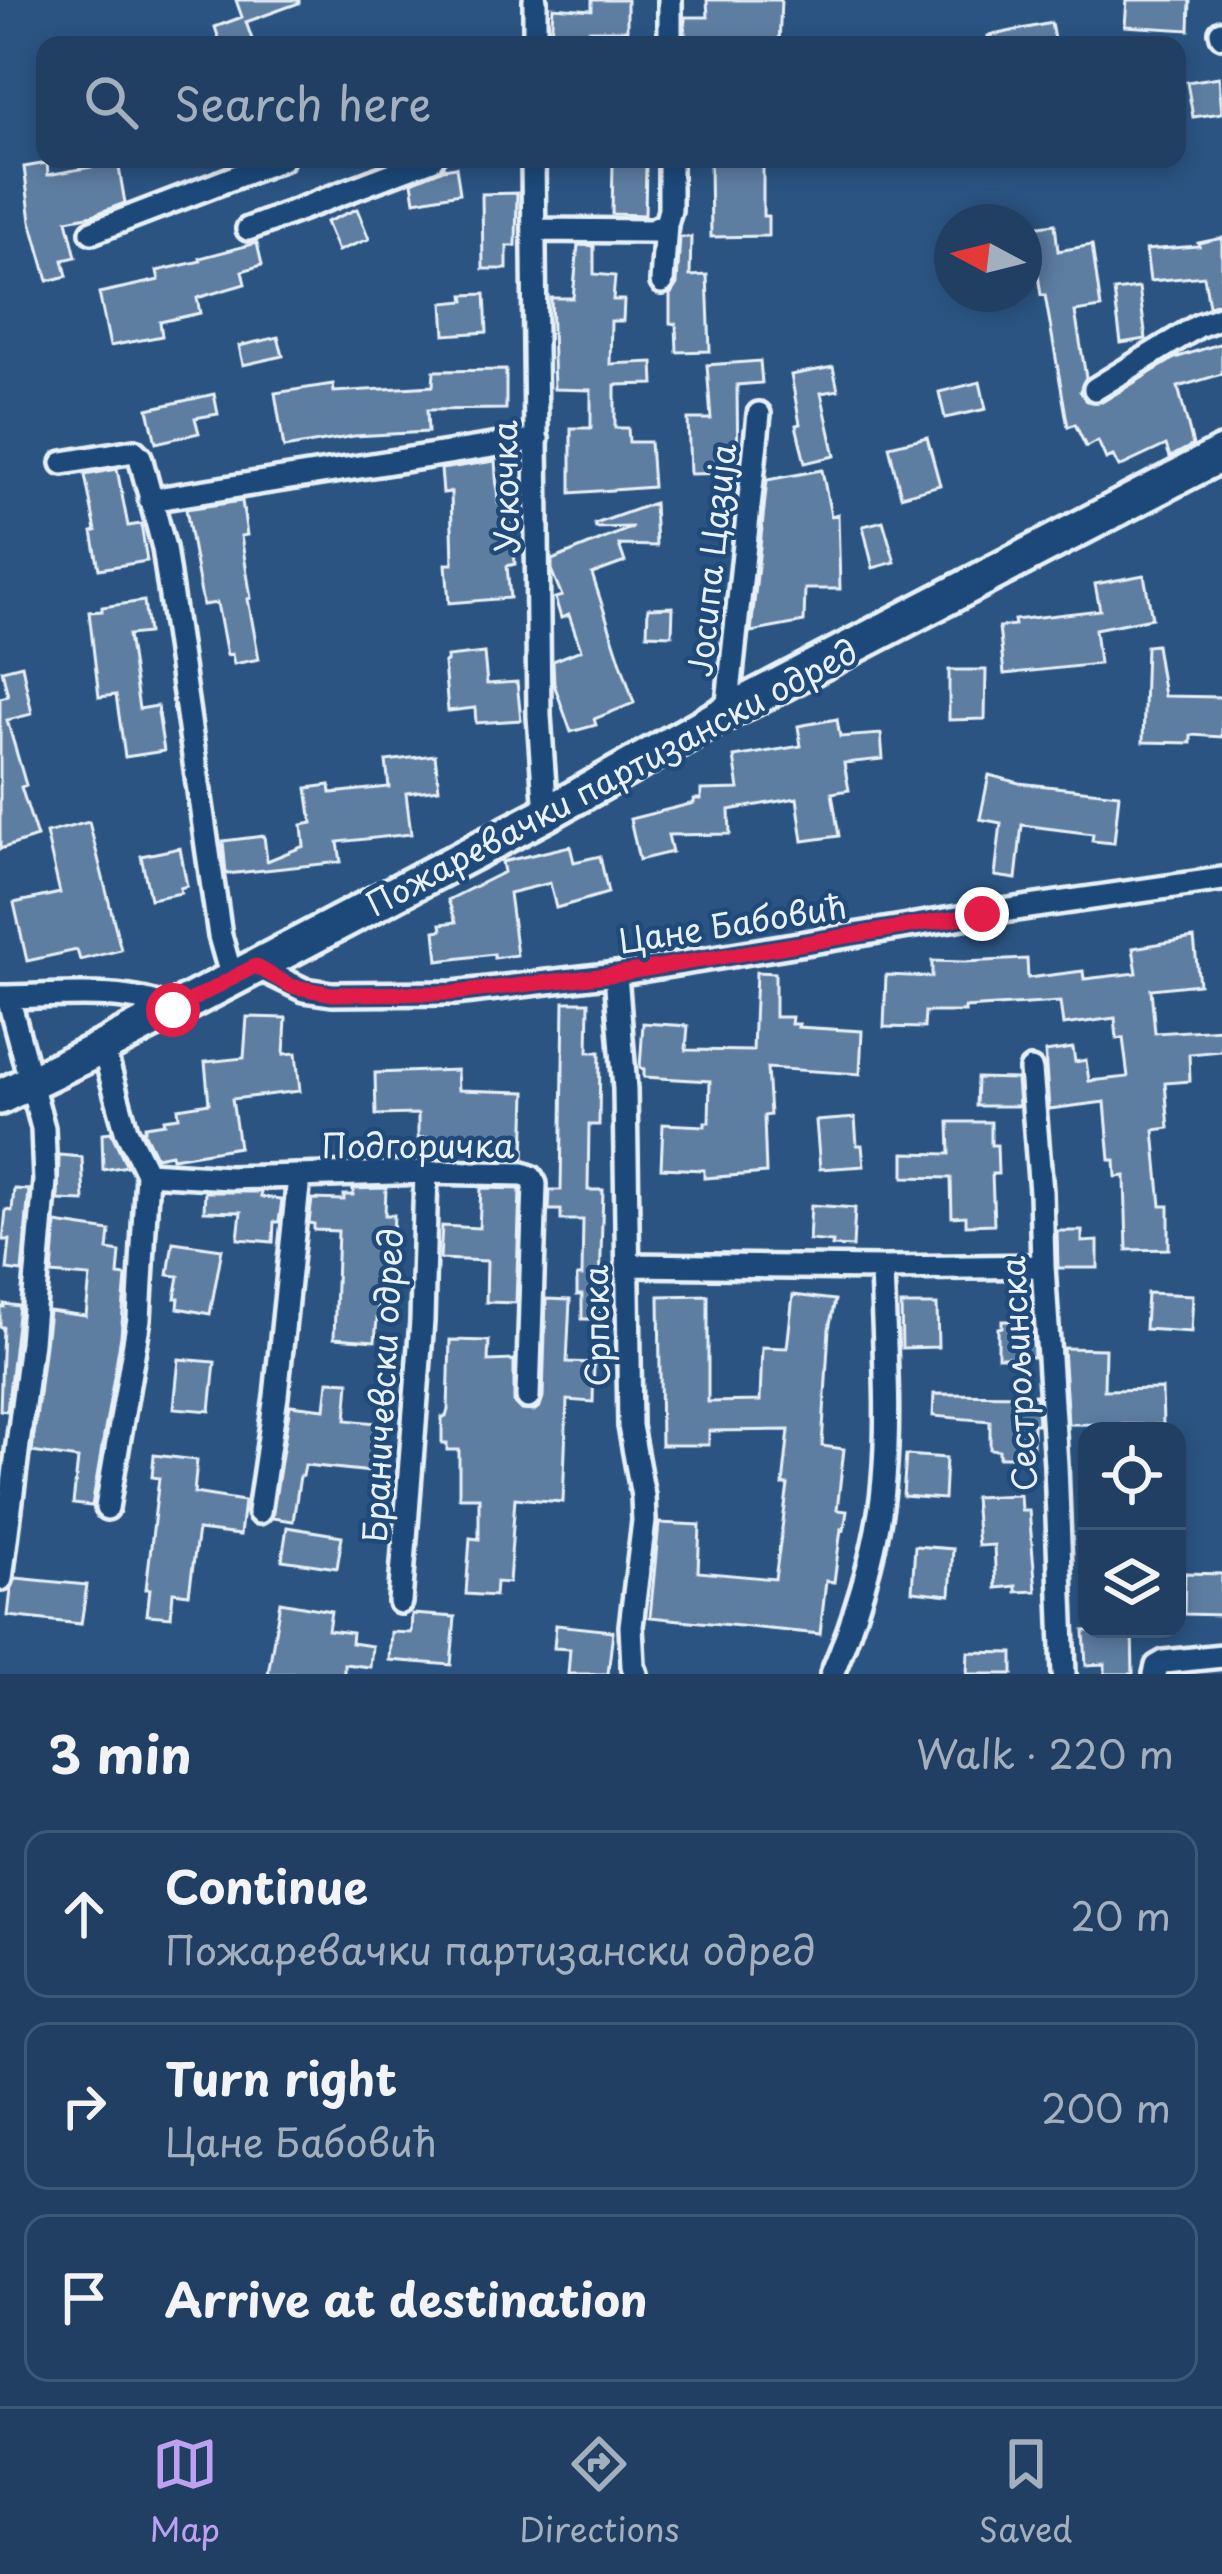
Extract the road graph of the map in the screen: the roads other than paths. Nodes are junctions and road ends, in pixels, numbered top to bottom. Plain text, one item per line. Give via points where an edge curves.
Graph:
1 (535, 0) edge
2 (670, 0) edge
3 (535, 36) edge
4 (670, 36) edge
5 (259, 168) edge
6 (408, 168) edge
7 (533, 168) edge
8 (670, 168) edge
9 (666, 224) junction
10 (248, 229) dead end
11 (535, 230) junction
12 (92, 232) dead end
13 (662, 282) dead end
14 (1222, 316) edge
15 (1095, 389) dead end
16 (758, 414) dead end
17 (537, 439) junction
18 (1222, 454) edge
19 (63, 463) dead end
20 (150, 500) junction
21 (727, 712) junction
22 (546, 814) junction
23 (1222, 879) edge
24 (243, 972) junction
25 (616, 974) junction
26 (4, 997) edge
27 (173, 1010) junction
28 (103, 1047) junction
29 (1031, 1070) dead end
30 (15, 1090) edge
31 (425, 1172) junction
32 (147, 1173) junction
33 (299, 1177) junction
34 (627, 1264) junction
35 (1043, 1266) junction
36 (882, 1268) junction
37 (527, 1397) dead end
38 (107, 1508) dead end
39 (259, 1512) dead end
40 (2, 1579) edge
41 (400, 1602) dead end
42 (1222, 1656) edge
43 (636, 1674) edge
44 (832, 1674) edge
45 (1064, 1674) edge
46 (1155, 1674) edge

1 - 3 street
2 - 4 street
5 - 12 street
6 - 10 street
7 - 11 street, Ускочка
8 - 9 street
9 - 11 street via 652,231
9 - 13 street
11 - 17 street, Ускочка
14 - 15 street
16 - 21 street, Јосипа Цазија
17 - 20 street
17 - 22 street, Ускочка
18 - 21 street, Пожаревачки партизански одред
19 - 20 street via 134,451
20 - 24 street via 164,548 220,936
21 - 22 street, Пожаревачки партизански одред
22 - 24 street, Пожаревачки партизански одред
23 - 25 street, Цане Бабовић
24 - 25 street, Цане Бабовић via 332,994 454,993
24 - 27 street, Пожаревачки партизански одред
25 - 34 street, Српска
26 - 27 street via 122,996
26 - 30 street
27 - 28 street, Пожаревачки партизански одред
28 - 30 street, Пожаревачки партизански одред
28 - 32 street
29 - 35 street, Сестрољинска
30 - 40 street via 43,1128 45,1181
31 - 33 street, Подгоричка
31 - 37 street, Подгоричка via 523,1174 535,1184
31 - 41 street, Браничевски одред
32 - 33 street, Подгоричка
32 - 38 street via 139,1319
33 - 39 street, Подгоричка
34 - 36 street
34 - 43 street, Српска via 630,1426 644,1521 631,1626
35 - 36 street
35 - 45 street, Сестрољинска
36 - 44 street via 884,1482
42 - 46 street via 1164,1662

